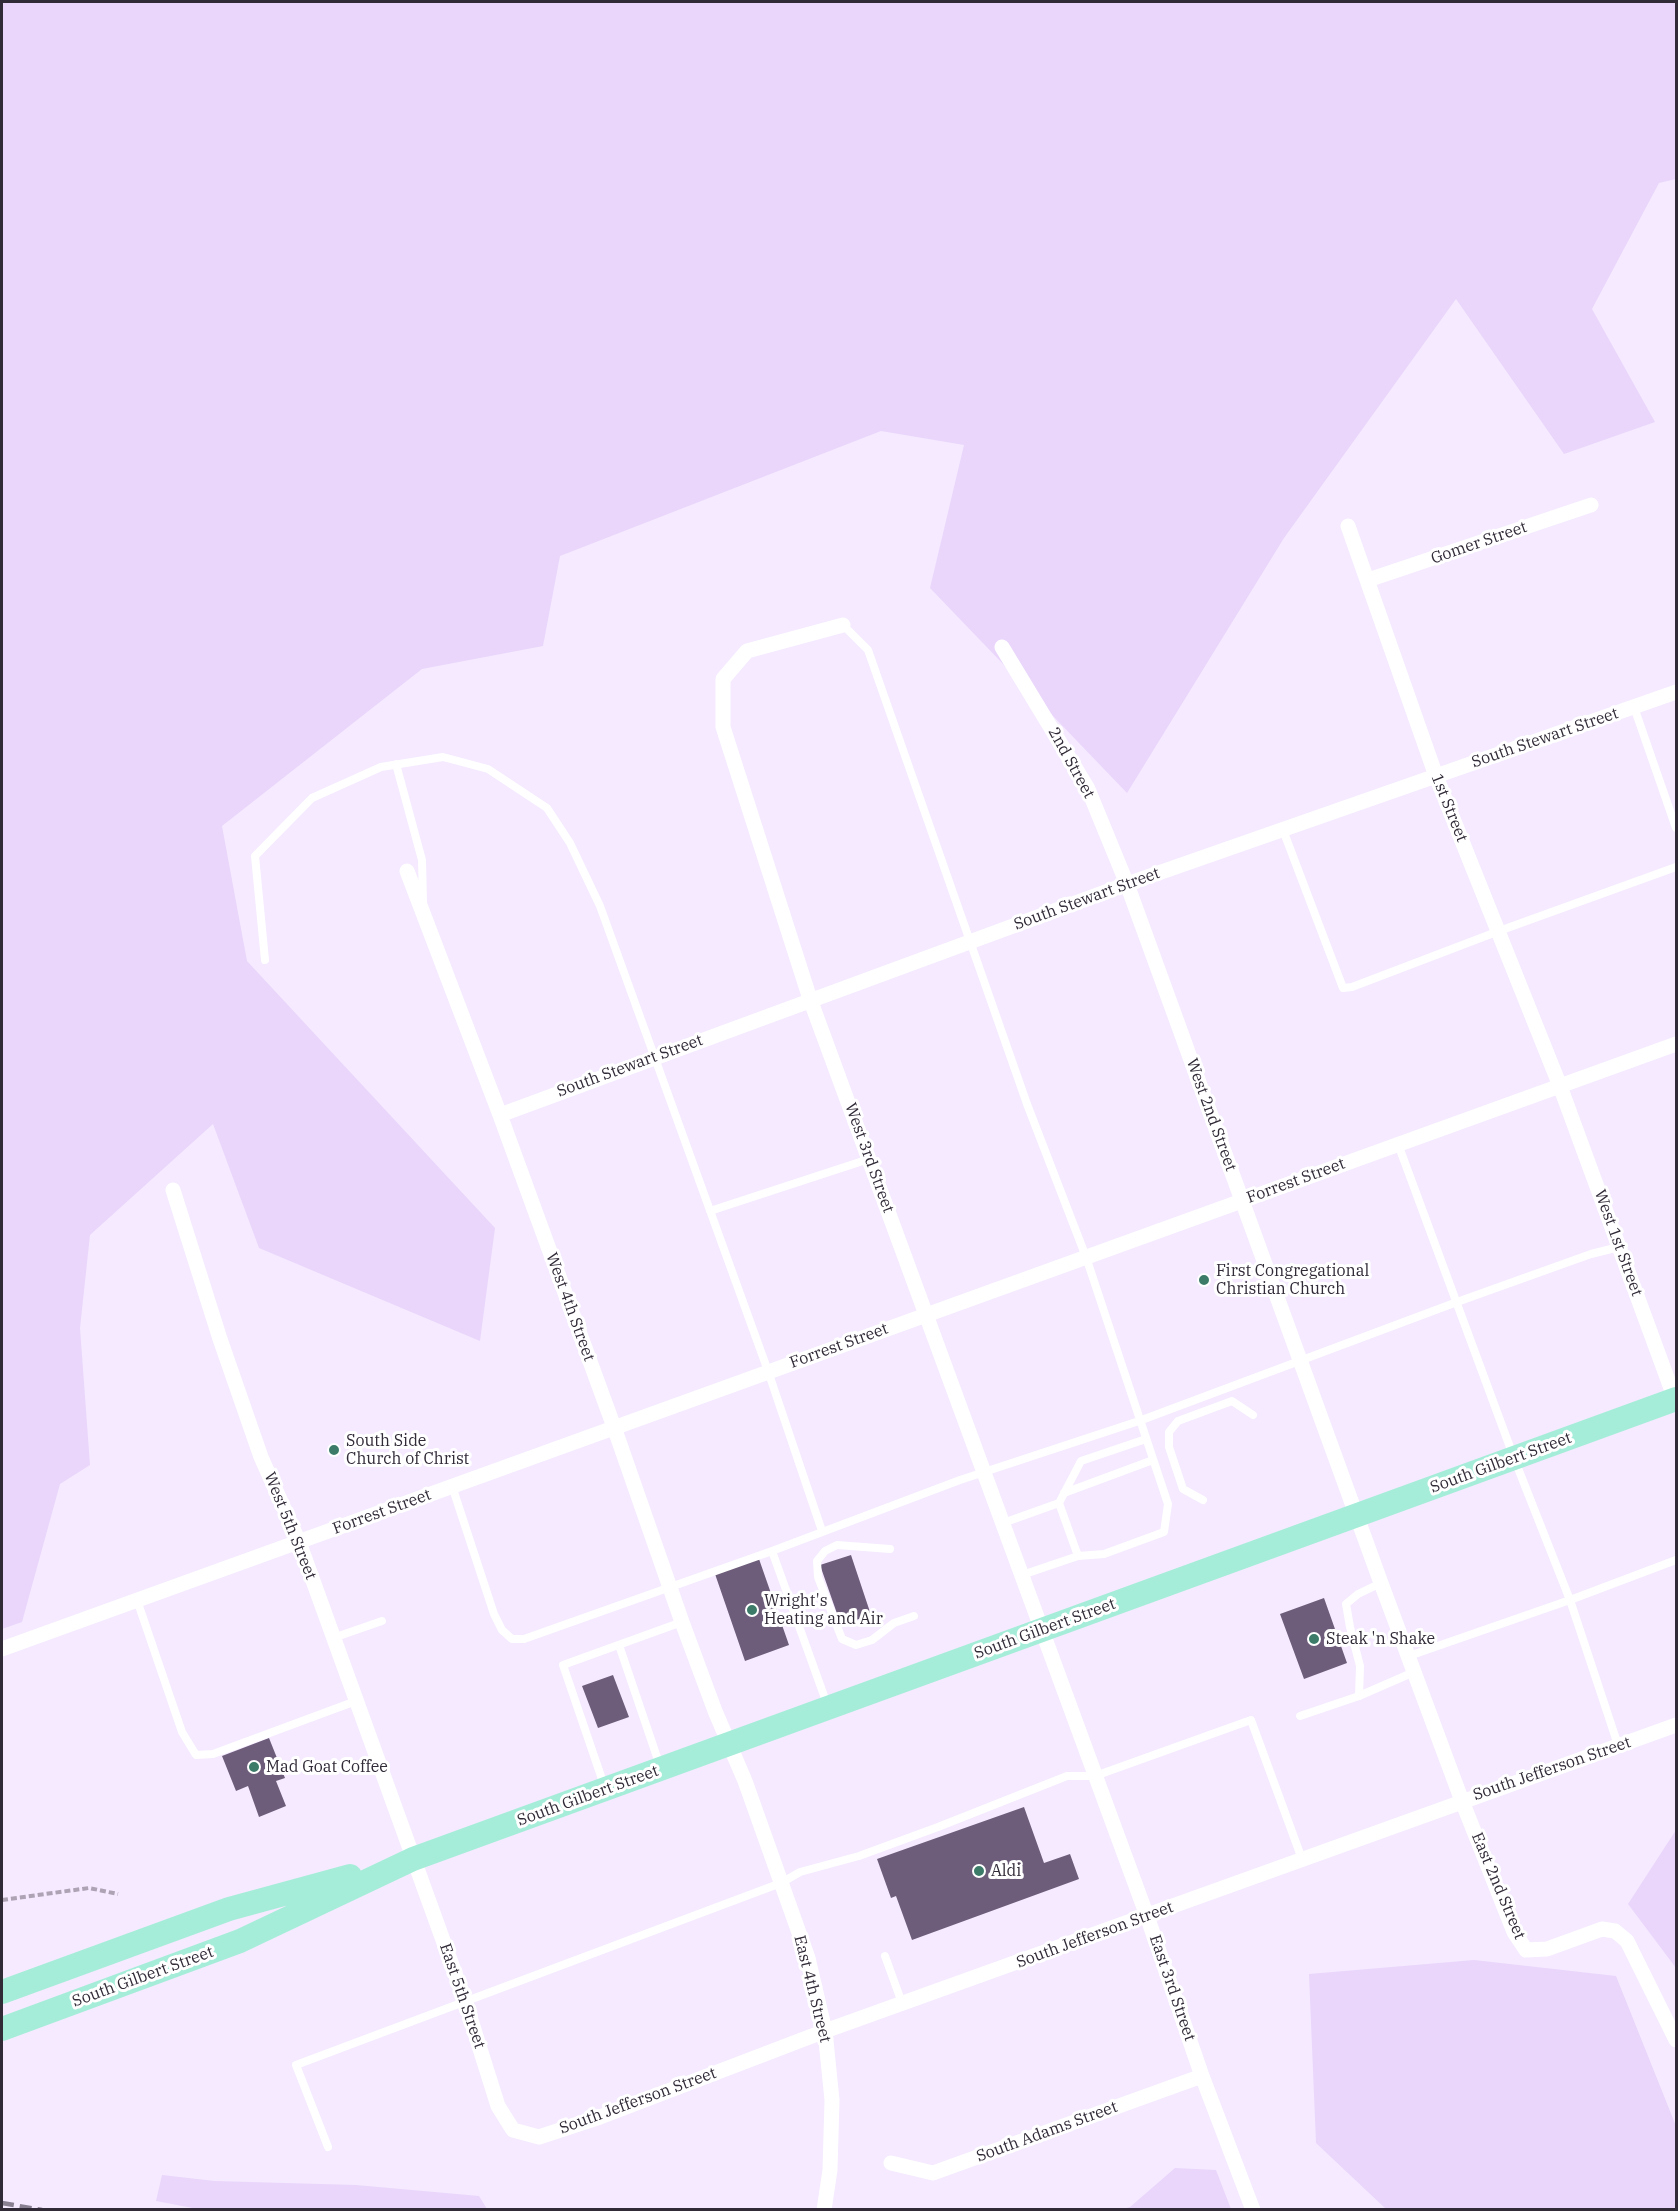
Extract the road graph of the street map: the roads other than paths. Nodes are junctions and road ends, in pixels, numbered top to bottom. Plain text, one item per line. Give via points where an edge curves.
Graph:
1 (1591, 505) dead end
2 (1348, 526) dead end
3 (1368, 580) junction
4 (843, 625) joint
5 (1002, 647) dead end
6 (1677, 692) edge
7 (1634, 707) junction
8 (396, 764) junction
9 (1436, 776) junction
10 (1677, 828) edge
11 (1283, 830) junction
12 (1677, 867) edge
13 (407, 871) dead end
14 (1127, 884) junction
15 (423, 913) junction
16 (1498, 931) junction
17 (969, 942) junction
18 (265, 960) dead end
19 (810, 999) junction
20 (1677, 1044) edge
21 (656, 1057) junction
22 (1560, 1086) junction
23 (500, 1115) junction
24 (1398, 1144) junction
25 (869, 1159) junction
26 (173, 1190) dead end
27 (1242, 1200) junction
28 (710, 1211) junction
29 (1619, 1247) junction
30 (1086, 1257) junction
31 (1457, 1302) junction
32 (927, 1314) junction
33 (1301, 1362) junction
34 (768, 1371) junction
35 (1676, 1400) edge
36 (1253, 1415) dead end
37 (1139, 1420) junction
38 (614, 1426) junction
39 (1146, 1439) junction
40 (1514, 1458) junction
41 (1153, 1460) junction
42 (984, 1473) junction
43 (452, 1486) junction
44 (1064, 1493) junction
45 (1203, 1500) dead end
46 (1059, 1503) junction
47 (1357, 1515) junction
48 (1003, 1523) junction
49 (822, 1531) junction
50 (299, 1542) junction
51 (890, 1549) dead end
52 (772, 1551) junction
53 (1078, 1556) junction
54 (1677, 1560) edge
55 (1022, 1575) junction
56 (1382, 1583) junction
57 (669, 1587) junction
58 (137, 1600) junction
59 (1570, 1600) junction
60 (914, 1616) dead end
61 (382, 1621) dead end
62 (682, 1622) junction
63 (1042, 1630) junction
64 (333, 1638) junction
65 (619, 1645) junction
66 (2, 1648) edge
67 (1408, 1656) junction
68 (1414, 1672) junction
69 (1359, 1696) junction
70 (356, 1701) junction
71 (829, 1708) junction
72 (1300, 1716) dead end
73 (1677, 1725) edge
74 (729, 1744) junction
75 (1618, 1745) junction
76 (661, 1769) junction
77 (1095, 1776) junction
78 (606, 1789) junction
79 (1462, 1801) junction
80 (413, 1859) junction
81 (1302, 1859) junction
82 (781, 1883) junction
83 (1147, 1916) junction
84 (885, 1956) dead end
85 (2, 1992) edge
86 (465, 2001) junction
87 (902, 2003) junction
88 (2, 2028) edge
89 (825, 2031) junction
90 (1677, 2040) edge
91 (1202, 2076) junction
92 (513, 2130) joint
93 (328, 2147) dead end
94 (891, 2163) dead end
95 (824, 2210) edge
96 (1253, 2210) edge

1 - 3 street, Gomer Street
2 - 3 street, 1st Street
3 - 9 street, 1st Street
4 - 17 lane via 868,650
4 - 19 street, West 3rd Street via 747,651 723,679 723,727
5 - 14 street, 2nd Street via 1088,789
6 - 7 street, South Stewart Street
7 - 9 street, South Stewart Street
7 - 10 lane
8 - 15 lane via 422,860
8 - 18 lane via 312,798 255,856
8 - 21 lane via 443,757 488,769 547,808 594,891
9 - 11 street, South Stewart Street
9 - 16 street, 1st Street
11 - 14 street, South Stewart Street
11 - 16 lane via 1343,988
12 - 16 lane
13 - 15 street, West 4th Street
14 - 17 street, South Stewart Street
14 - 27 street, West 2nd Street
15 - 23 street, West 4th Street
16 - 22 street, 1st Street
17 - 19 street, South Stewart Street
17 - 30 lane
19 - 21 street, South Stewart Street
19 - 25 street, West 3rd Street
20 - 22 street, Forrest Street
21 - 23 street, South Stewart Street
21 - 28 lane
22 - 24 street, Forrest Street
22 - 29 street, West 1st Street
23 - 38 street, West 4th Street
24 - 27 street, Forrest Street
24 - 31 lane
25 - 28 lane
25 - 32 street, West 3rd Street
26 - 50 street, West 5th Street via 261,1457
27 - 30 street, Forrest Street
27 - 33 street, West 2nd Street
28 - 34 lane
29 - 31 lane
29 - 35 street, West 1st Street
30 - 32 street, Forrest Street
30 - 37 lane
31 - 33 lane
31 - 40 lane
32 - 34 street, Forrest Street
32 - 42 street, West 3rd Street
33 - 37 lane
33 - 47 street, West 2nd Street
34 - 38 street, Forrest Street
34 - 49 lane
35 - 40 main road, South Gilbert Street
36 - 45 lane via 1232,1401 1178,1421 1169,1432 1169,1447 1183,1488
37 - 39 lane
37 - 42 lane
38 - 43 street, Forrest Street
38 - 57 street, West 4th Street
39 - 41 lane
39 - 44 lane via 1081,1461
40 - 47 main road, South Gilbert Street
40 - 59 lane
41 - 44 lane
41 - 53 lane via 1168,1504 1164,1532 1104,1554
42 - 48 street, West 3rd Street
42 - 49 lane
43 - 50 street, Forrest Street
43 - 57 lane via 494,1614 512,1639 524,1640
44 - 46 lane
46 - 48 lane
46 - 53 lane
47 - 56 street, East 2nd Street
47 - 63 main road, South Gilbert Street
48 - 55 street, West 3rd Street
49 - 52 lane
50 - 58 street, Forrest Street
50 - 64 street, West 5th Street
51 - 60 lane via 837,1545 817,1561 818,1577 842,1639 856,1645
52 - 57 lane
52 - 71 lane
53 - 55 lane
54 - 59 lane
55 - 63 street, West 3rd Street
56 - 67 street, East 2nd Street
56 - 69 lane via 1346,1604 1360,1666
57 - 62 street, West 4th Street
58 - 66 street, Forrest Street
58 - 70 lane via 182,1732 196,1755 213,1754
59 - 67 lane
59 - 75 lane
61 - 64 lane
62 - 65 lane
62 - 74 street, West 4th Street
63 - 71 main road, South Gilbert Street
63 - 77 street, East 3rd Street
64 - 70 street, West 5th Street
65 - 76 lane
65 - 78 lane via 562,1665
67 - 68 street, East 2nd Street
68 - 69 lane
68 - 79 street, East 2nd Street
69 - 72 lane
70 - 80 street, West 5th Street
71 - 74 main road, South Gilbert Street
73 - 75 street, South Jefferson Street
74 - 76 main road, South Gilbert Street
74 - 82 street, East 4th Street
75 - 79 street, South Jefferson Street
76 - 78 main road, South Gilbert Street
77 - 81 lane via 1251,1720
77 - 82 lane via 1066,1776 859,1856 800,1872
77 - 83 street, East 3rd Street
78 - 80 main road, South Gilbert Street
79 - 81 street, South Jefferson Street
79 - 90 street, East 2nd Street via 1514,1932 1526,1950 1547,1949 1602,1929 1615,1931 1627,1941
80 - 85 main road, South Gilbert Street via 229,1909
80 - 86 street, East 5th Street
80 - 88 main road, South Gilbert Street via 240,1941
81 - 83 street, South Jefferson Street
82 - 86 lane
82 - 89 street, East 4th Street via 808,1958
83 - 87 street, South Jefferson Street
83 - 91 street, East 3rd Street
84 - 87 lane
86 - 92 street, East 5th Street via 498,2106
86 - 93 lane via 296,2065
87 - 89 street, South Jefferson Street
89 - 92 street, South Jefferson Street via 590,2121 538,2137
89 - 95 street, East 4th Street via 831,2100 830,2170
91 - 94 street, South Adams Street via 933,2173
91 - 96 street, East 3rd Street

